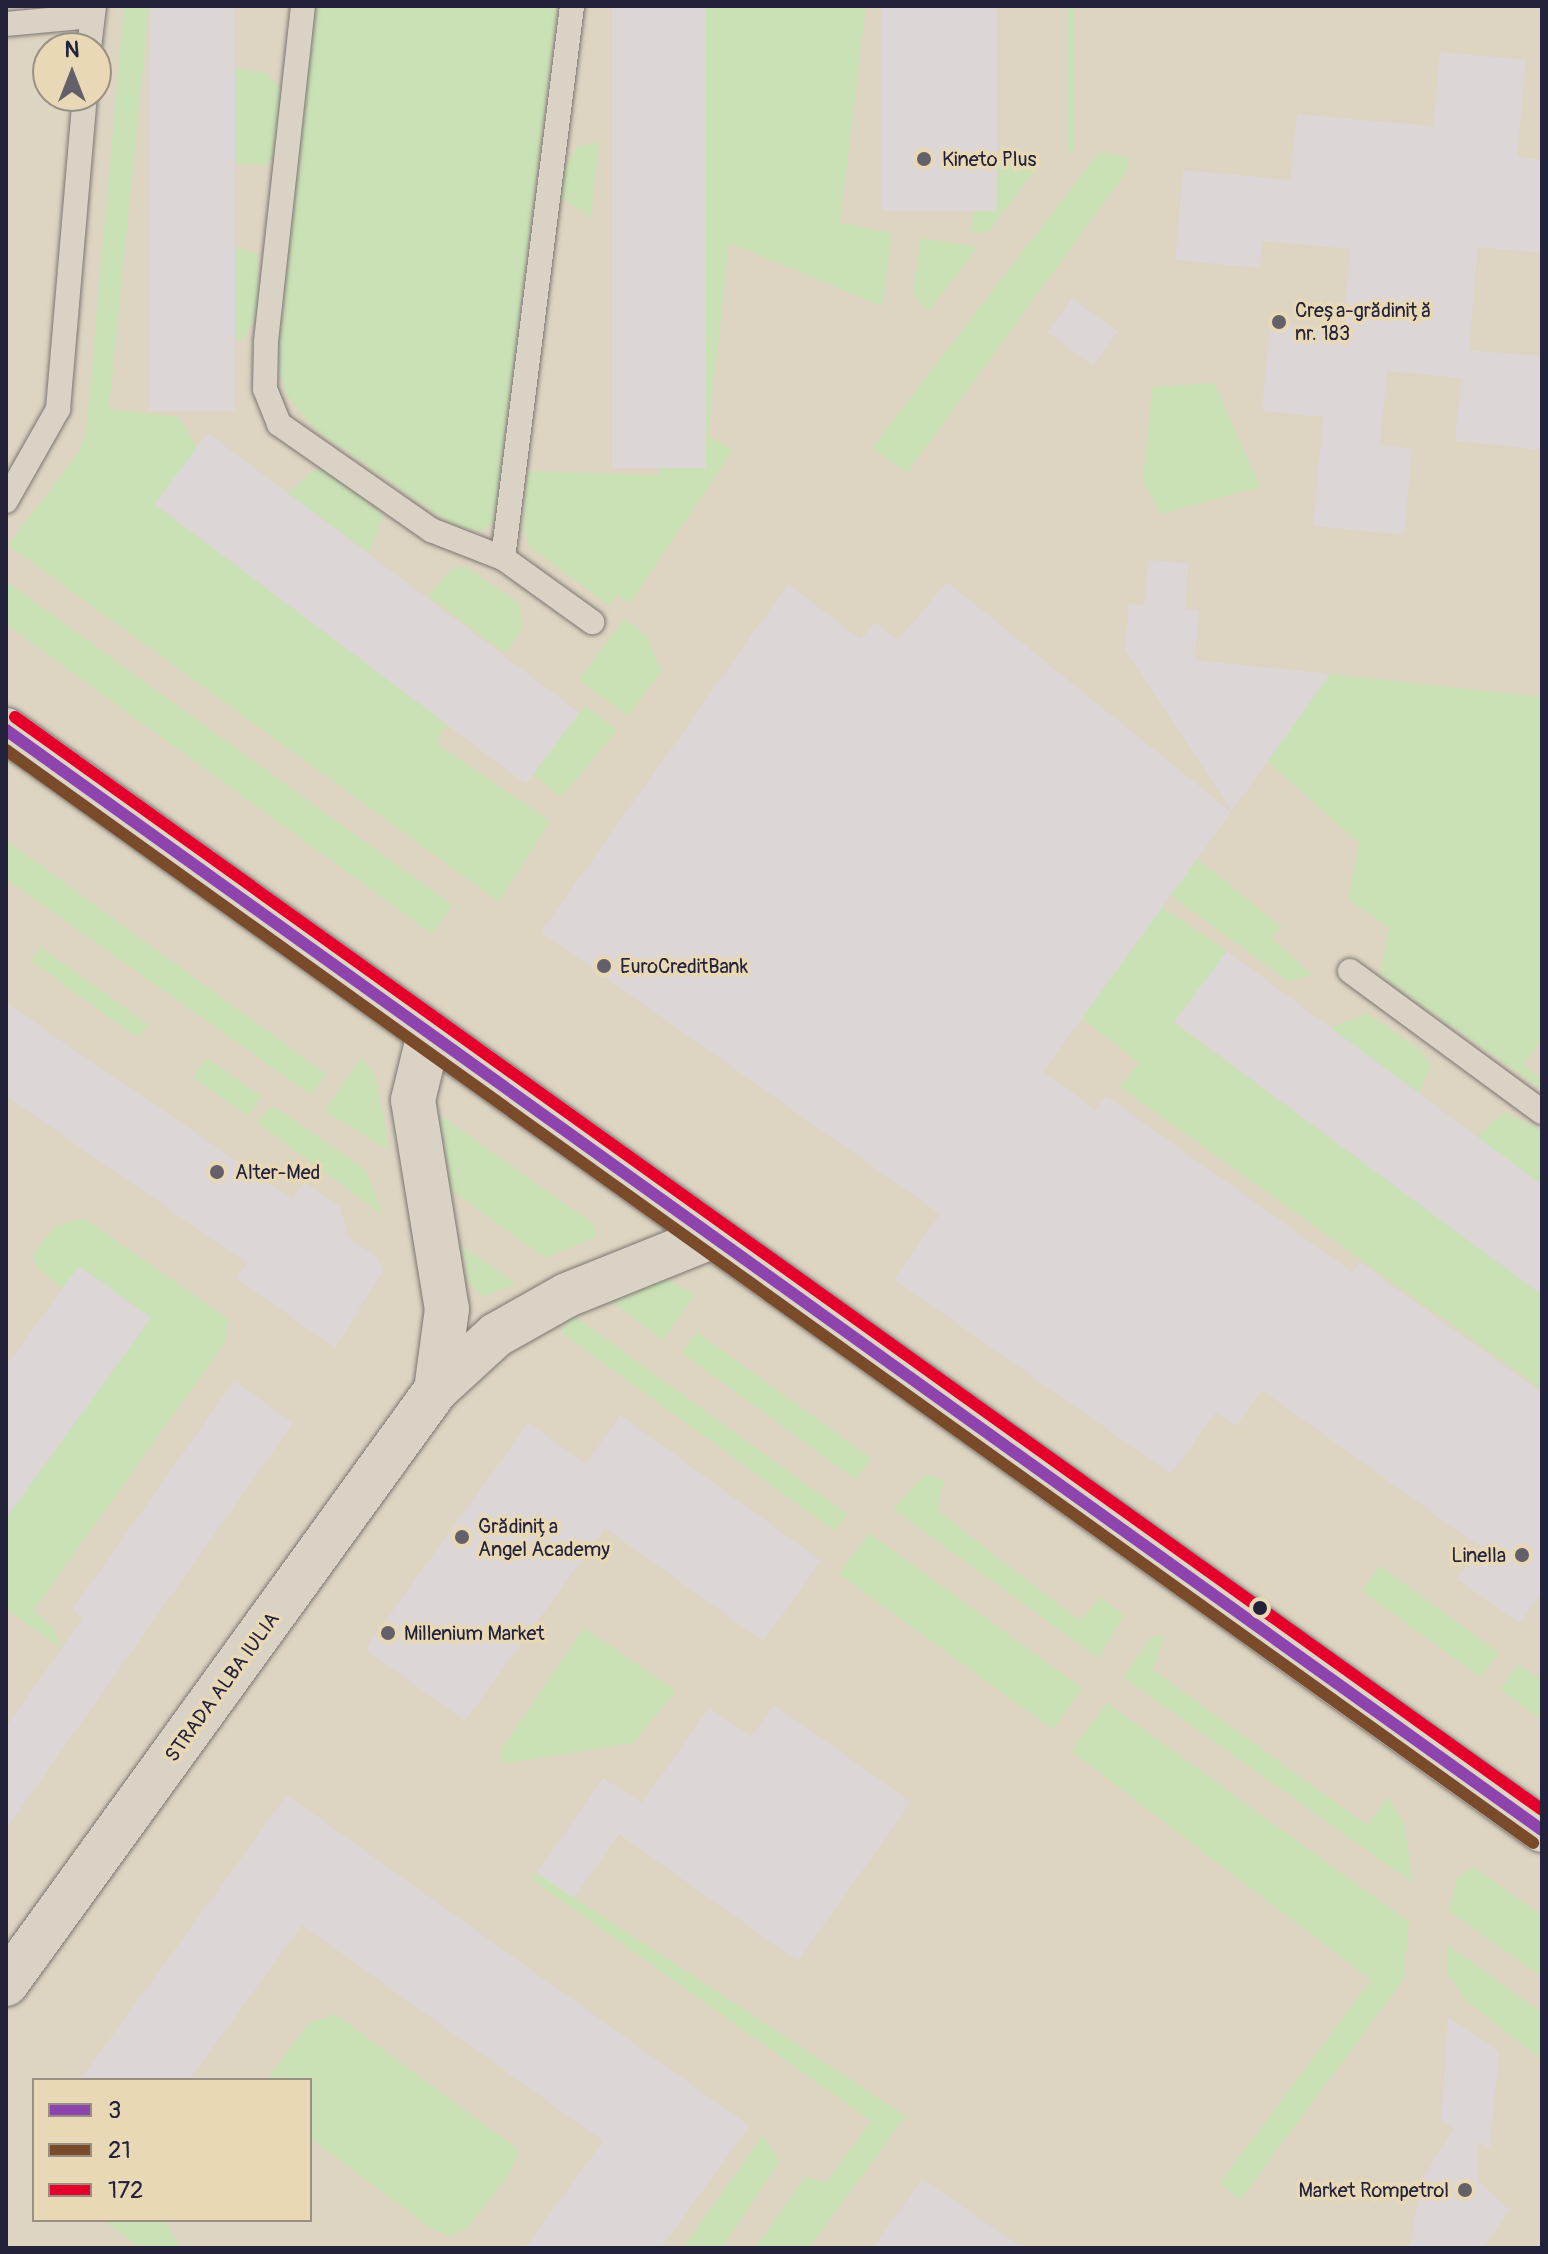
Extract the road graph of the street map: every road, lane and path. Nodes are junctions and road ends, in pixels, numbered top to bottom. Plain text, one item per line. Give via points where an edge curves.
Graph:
1 (303, 6) edge
2 (572, 6) edge
3 (93, 11) edge
4 (6, 24) edge
5 (91, 32) edge
6 (84, 112) edge
7 (6, 501) edge
8 (503, 558) junction
9 (592, 622) dead end
10 (6, 730) edge
11 (1350, 971) dead end
12 (429, 1034) junction
13 (1542, 1112) edge
14 (711, 1237) junction
15 (436, 1390) junction
16 (1542, 1830) edge
17 (6, 1984) edge

1 - 8 lane via 265,389 279,424 431,530
2 - 8 lane
3 - 4 lane
3 - 5 lane
6 - 7 lane via 58,409
8 - 9 lane
10 - 12 main road
11 - 13 lane
12 - 14 main road
12 - 15 street, STRADA ALBA IULIA via 413,1100 447,1309
14 - 15 street, STRADA ALBA IULIA via 567,1295 508,1328
14 - 16 main road
15 - 17 street, STRADA ALBA IULIA

